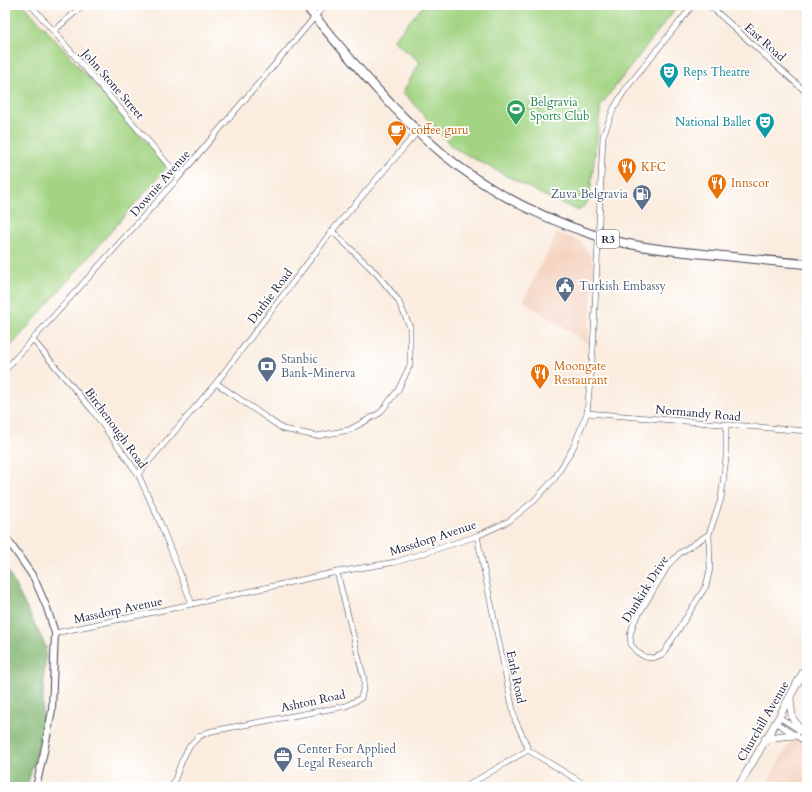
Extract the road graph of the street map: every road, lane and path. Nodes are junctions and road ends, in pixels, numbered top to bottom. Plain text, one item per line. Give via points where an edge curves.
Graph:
1 (31, 5) edge
2 (83, 5) edge
3 (305, 5) edge
4 (325, 5) edge
5 (693, 5) edge
6 (709, 5) edge
7 (315, 17) junction
8 (54, 31) junction
9 (807, 93) edge
10 (418, 131) junction
11 (179, 177) junction
12 (332, 230) junction
13 (598, 236) junction
14 (807, 264) edge
15 (33, 340) junction
16 (5, 370) edge
17 (216, 383) junction
18 (587, 413) junction
19 (726, 425) junction
20 (807, 431) edge
21 (138, 474) junction
22 (709, 534) junction
23 (5, 536) edge
24 (477, 536) junction
25 (337, 572) junction
26 (192, 604) junction
27 (55, 633) junction
28 (807, 665) edge
29 (790, 696) junction
30 (777, 720) junction
31 (798, 733) junction
32 (807, 735) edge
33 (765, 739) junction
34 (807, 743) edge
35 (528, 750) junction
36 (36, 787) edge
37 (172, 787) edge
38 (465, 787) edge
39 (589, 787) edge
40 (738, 787) edge

1 - 8 street, John Stone Street
2 - 8 street
3 - 7 highway, R3
4 - 7 street, Downie Avenue
5 - 13 street, Massdorp Avenue via 625,90 610,117 603,136
6 - 9 street, East Road
7 - 10 highway, R3 via 385,98
7 - 11 street, Downie Avenue
8 - 11 street, John Stone Street
10 - 12 street, Duthie Road
10 - 13 highway, R3 via 443,154 488,186 547,217
11 - 15 street, Downie Avenue
12 - 17 street, Duthie Road
12 - 17 street via 377,274 398,300 410,327 410,365 398,390 380,413 349,430 317,436 284,429
13 - 14 highway, R3 via 672,250
13 - 18 street, Massdorp Avenue via 593,350
15 - 16 street, Downie Avenue
15 - 21 street, Birchenough Road via 93,412
17 - 21 street, Duthie Road
18 - 19 street, Normandy Road
18 - 24 street, Massdorp Avenue via 573,448 555,478 534,501 509,521
19 - 20 street, Normandy Road
19 - 22 street, Dunkirk Drive via 726,458 721,499
21 - 26 street, Birchenough Road via 160,520
22 - 22 street, Dunkirk Drive via 710,569 706,586 663,654 653,658 645,657 631,645 630,634 634,622 669,564 680,553
23 - 27 street via 34,578
24 - 25 street, Massdorp Avenue via 396,562
24 - 35 street, Earls Road via 515,720
25 - 26 street, Massdorp Avenue
25 - 37 street, Ashton Road via 364,679 361,698 346,706 199,735 187,751
26 - 27 street, Massdorp Avenue
27 - 36 street via 52,710
28 - 29 main road, Churchill Avenue
29 - 30 main road, Churchill Avenue
29 - 31 main road via 792,717
30 - 31 street
30 - 33 main road, Churchill Avenue
31 - 32 street
31 - 33 main road
31 - 34 street
33 - 40 main road, Churchill Avenue
35 - 38 street
35 - 39 street

